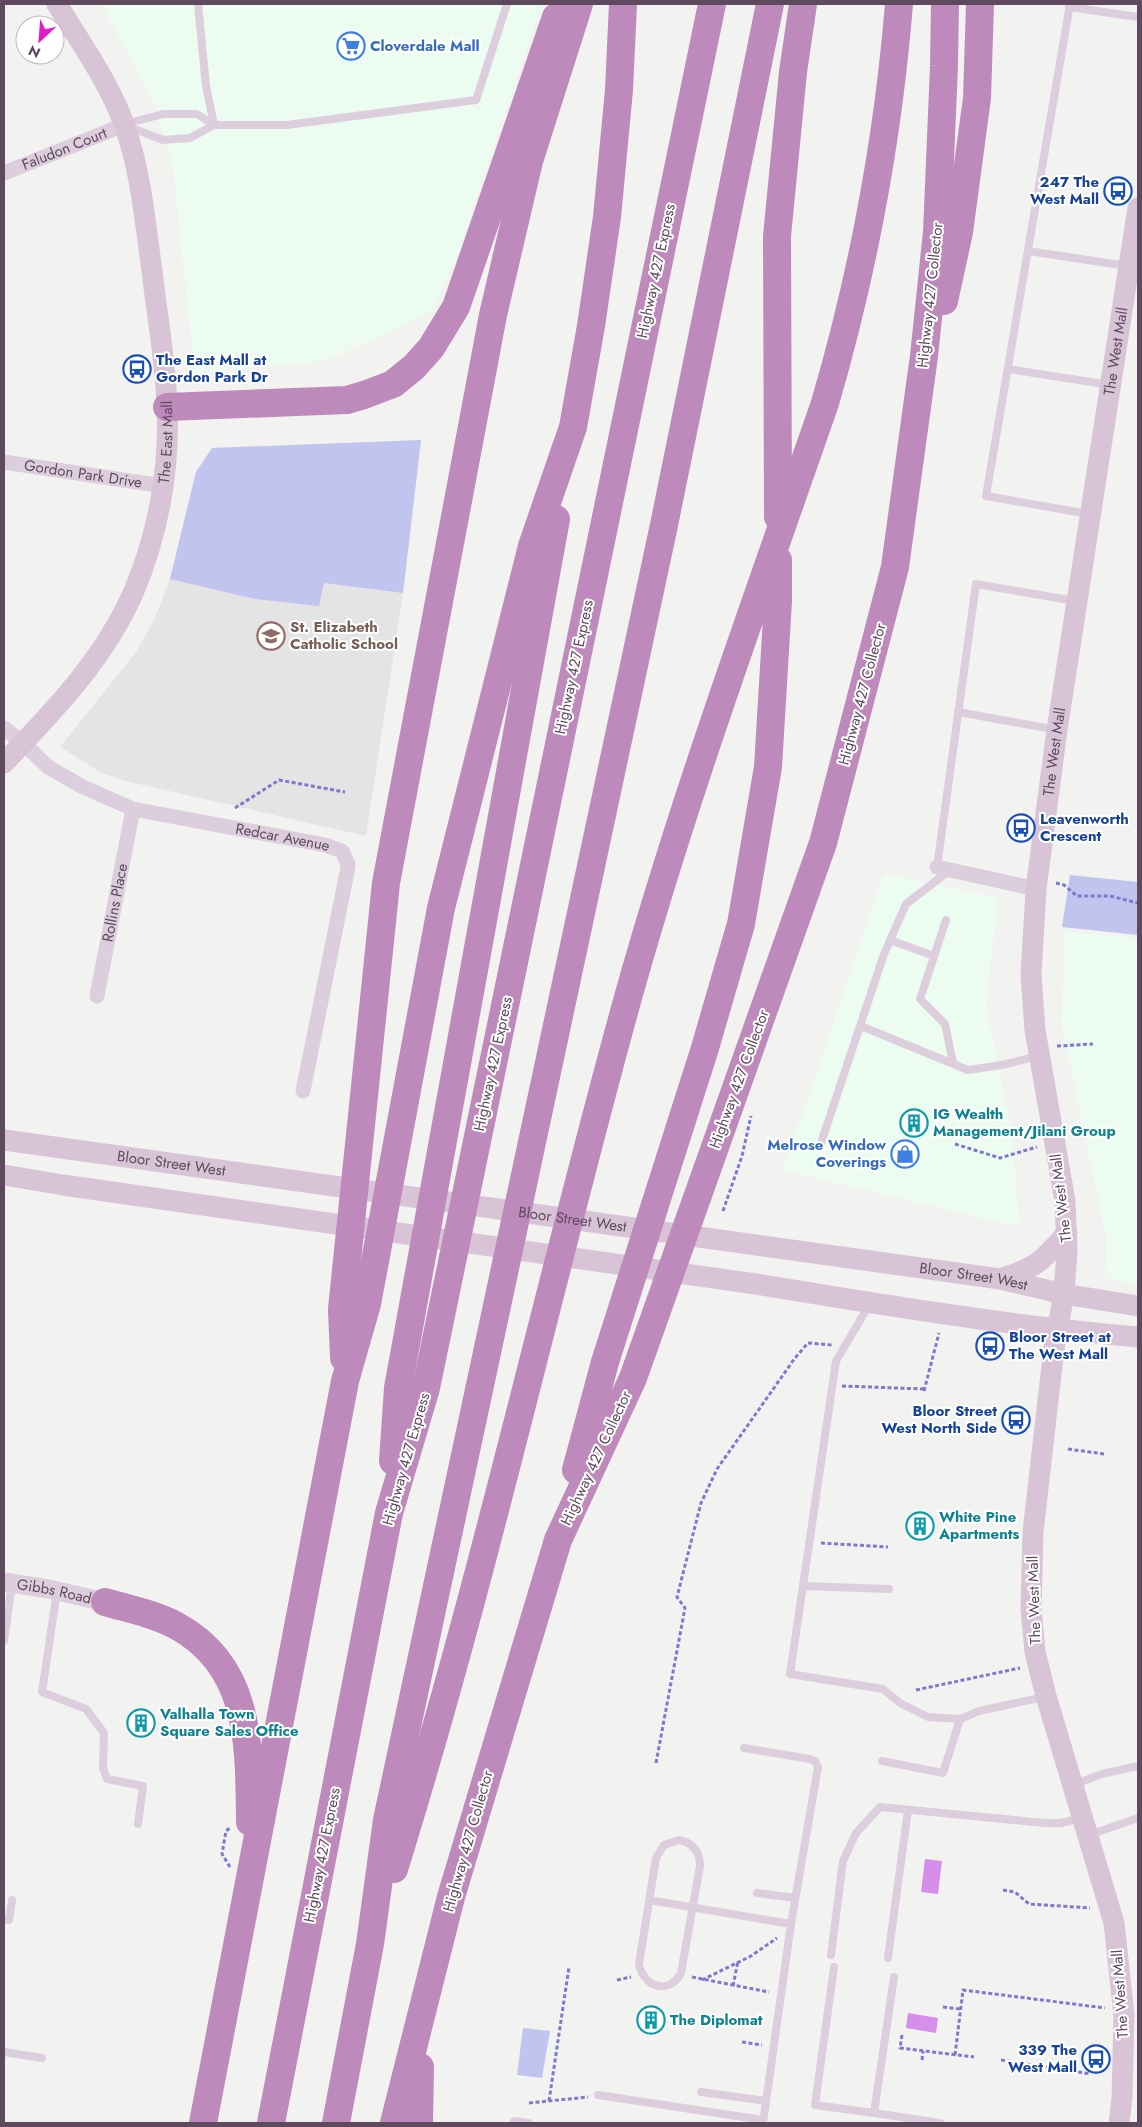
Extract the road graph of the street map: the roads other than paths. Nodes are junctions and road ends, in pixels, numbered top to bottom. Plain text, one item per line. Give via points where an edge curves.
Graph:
1 (57, 4) edge
2 (198, 4) edge
3 (507, 4) edge
4 (561, 4) edge
5 (580, 4) edge
6 (623, 4) edge
7 (712, 4) edge
8 (770, 4) edge
9 (803, 4) edge
10 (899, 4) edge
11 (945, 4) edge
12 (980, 4) edge
13 (1070, 6) edge
14 (1138, 17) edge
15 (124, 124) junction
16 (214, 125) junction
17 (4, 173) edge
18 (1138, 208) edge
19 (1028, 251) junction
20 (1129, 267) junction
21 (924, 356) junction
22 (1008, 368) junction
23 (1111, 385) junction
24 (167, 407) junction
25 (573, 427) junction
26 (4, 462) edge
27 (163, 486) junction
28 (1091, 514) junction
29 (1077, 601) junction
30 (958, 712) junction
31 (4, 728) edge
32 (1057, 730) junction
33 (23, 743) junction
34 (4, 763) edge
35 (133, 809) junction
36 (943, 869) junction
37 (1037, 884) junction
38 (946, 920) dead end
39 (890, 940) junction
40 (934, 956) junction
41 (97, 996) dead end
42 (861, 1026) junction
43 (1039, 1051) junction
44 (953, 1063) junction
45 (303, 1091) dead end
46 (4, 1140) edge
47 (820, 1146) dead end
48 (4, 1175) edge
49 (1067, 1232) junction
50 (1000, 1279) junction
51 (1064, 1294) junction
52 (871, 1303) junction
53 (1138, 1306) edge
54 (1058, 1329) junction
55 (1138, 1337) edge
56 (346, 1381) junction
57 (389, 1513) junction
58 (558, 1540) junction
59 (8, 1583) edge
60 (803, 1586) junction
61 (889, 1589) dead end
62 (57, 1591) junction
63 (105, 1602) joint
64 (4, 1641) edge
65 (1046, 1696) junction
66 (960, 1719) junction
67 (744, 1748) dead end
68 (882, 1761) dead end
69 (1138, 1766) edge
70 (1073, 1785) junction
71 (908, 1810) junction
72 (1138, 1818) edge
73 (138, 1824) dead end
74 (1085, 1826) junction
75 (757, 1893) dead end
76 (795, 1898) junction
77 (247, 1899) junction
78 (12, 1900) dead end
79 (650, 1900) junction
80 (693, 1906) junction
81 (4, 1919) edge
82 (791, 1924) junction
83 (370, 1944) junction
84 (831, 1955) dead end
85 (888, 1958) dead end
86 (834, 1968) dead end
87 (894, 1977) dead end
88 (421, 2020) junction
89 (4, 2052) edge
90 (42, 2058) dead end
91 (701, 2092) dead end
92 (598, 2095) road end
93 (766, 2101) junction
94 (874, 2114) junction
95 (763, 2121) edge
96 (203, 2123) edge
97 (271, 2123) edge
98 (336, 2123) edge
99 (394, 2123) edge
100 (418, 2123) edge
101 (513, 2123) edge
102 (529, 2123) edge
103 (940, 2123) edge
104 (1119, 2123) edge

1 - 15 main road, The East Mall via 116,103
2 - 16 lane via 206,86
3 - 16 lane via 476,100 287,125
4 - 24 highway via 456,307 431,348 414,367 393,384 347,400
5 - 56 highway via 529,161 504,267 386,883 342,1309
6 - 25 highway via 607,217 592,326
7 - 57 highway, Highway 427 Express via 426,1388
8 - 83 highway via 662,535 387,1820
9 - 58 highway via 777,236 778,601 768,767 741,924 605,1362
10 - 83 highway via 877,185 862,262 825,403 720,706 654,911 621,1023 526,1394 422,1776
11 - 21 highway, Highway 427 Collector via 937,232
12 - 21 highway via 976,98 959,232 948,289
13 - 14 lane
13 - 19 lane
15 - 16 lane via 163,114 196,114
15 - 16 lane via 160,140 190,138
15 - 17 street, Faludon Court
15 - 24 main road, The East Mall via 138,177 148,239
18 - 20 main road, The West Mall
19 - 20 lane
19 - 22 lane
20 - 23 main road, The West Mall
21 - 58 highway, Highway 427 Collector via 895,567 823,843 633,1378
22 - 23 lane
22 - 28 lane via 986,496
23 - 28 main road, The West Mall
24 - 27 main road, The East Mall
25 - 56 highway via 532,546 444,898 367,1304
25 - 57 highway via 398,1388
26 - 27 street, Gordon Park Drive
27 - 33 main road, The East Mall via 148,551 125,609 89,668
28 - 29 main road, The West Mall
29 - 30 lane via 976,584
29 - 32 main road, The West Mall
30 - 32 lane
30 - 36 lane
31 - 33 street, Redcar Avenue
32 - 37 main road, The West Mall
33 - 34 main road, The East Mall
33 - 35 street, Redcar Avenue via 48,767
35 - 41 street, Rollins Place
35 - 45 street, Redcar Avenue via 333,847 346,857 347,872
36 - 37 street
36 - 39 lane via 906,904
37 - 43 main road, The West Mall via 1031,975
38 - 40 lane
39 - 40 lane
39 - 42 lane
40 - 44 lane via 920,999 945,1024
42 - 44 lane
42 - 47 lane
43 - 44 lane via 1002,1065 968,1070
43 - 49 main road, The West Mall via 1065,1201
46 - 50 main road, Bloor Street West
48 - 52 main road
49 - 50 main road via 1040,1263
49 - 51 main road, The West Mall
50 - 51 main road, Bloor Street West
51 - 53 main road, Bloor Street West
51 - 54 main road, The West Mall
52 - 54 main road
52 - 60 lane via 836,1361
54 - 55 main road
54 - 65 main road, The West Mall via 1033,1532 1031,1609
56 - 77 highway
57 - 97 highway, Highway 427 Express
58 - 88 highway, Highway 427 Collector via 451,1897
59 - 62 street, Gibbs Road
59 - 64 lane
60 - 61 lane
60 - 66 lane via 790,1674 883,1689 900,1703 928,1717
62 - 63 street, Gibbs Road
62 - 73 lane via 42,1692 86,1709 104,1733 103,1768 107,1779 143,1786
63 - 77 highway via 147,1613 178,1626 212,1653 232,1680 242,1712 249,1779
65 - 66 lane via 979,1711
65 - 70 main road, The West Mall
66 - 68 lane via 943,1773
67 - 76 lane via 810,1759 817,1763
69 - 70 lane
70 - 74 main road, The West Mall
71 - 74 lane
71 - 84 lane via 880,1807 856,1834 843,1861
71 - 85 lane
72 - 74 lane
74 - 104 main road, The West Mall via 1114,1923 1124,2015
75 - 76 lane
76 - 82 lane
77 - 96 highway
78 - 81 lane via 9,1920
79 - 80 lane
79 - 80 lane via 659,1850 678,1840 693,1846 700,1859
79 - 80 lane via 639,1964 641,1974 649,1983 662,1987 674,1983 682,1973
80 - 82 lane
82 - 93 lane
83 - 98 highway
86 - 94 lane via 815,2105
87 - 94 lane
88 - 99 highway, Highway 427 Collector
88 - 100 highway
89 - 90 lane
91 - 93 lane
92 - 95 lane
93 - 95 lane
94 - 103 lane
101 - 102 lane

